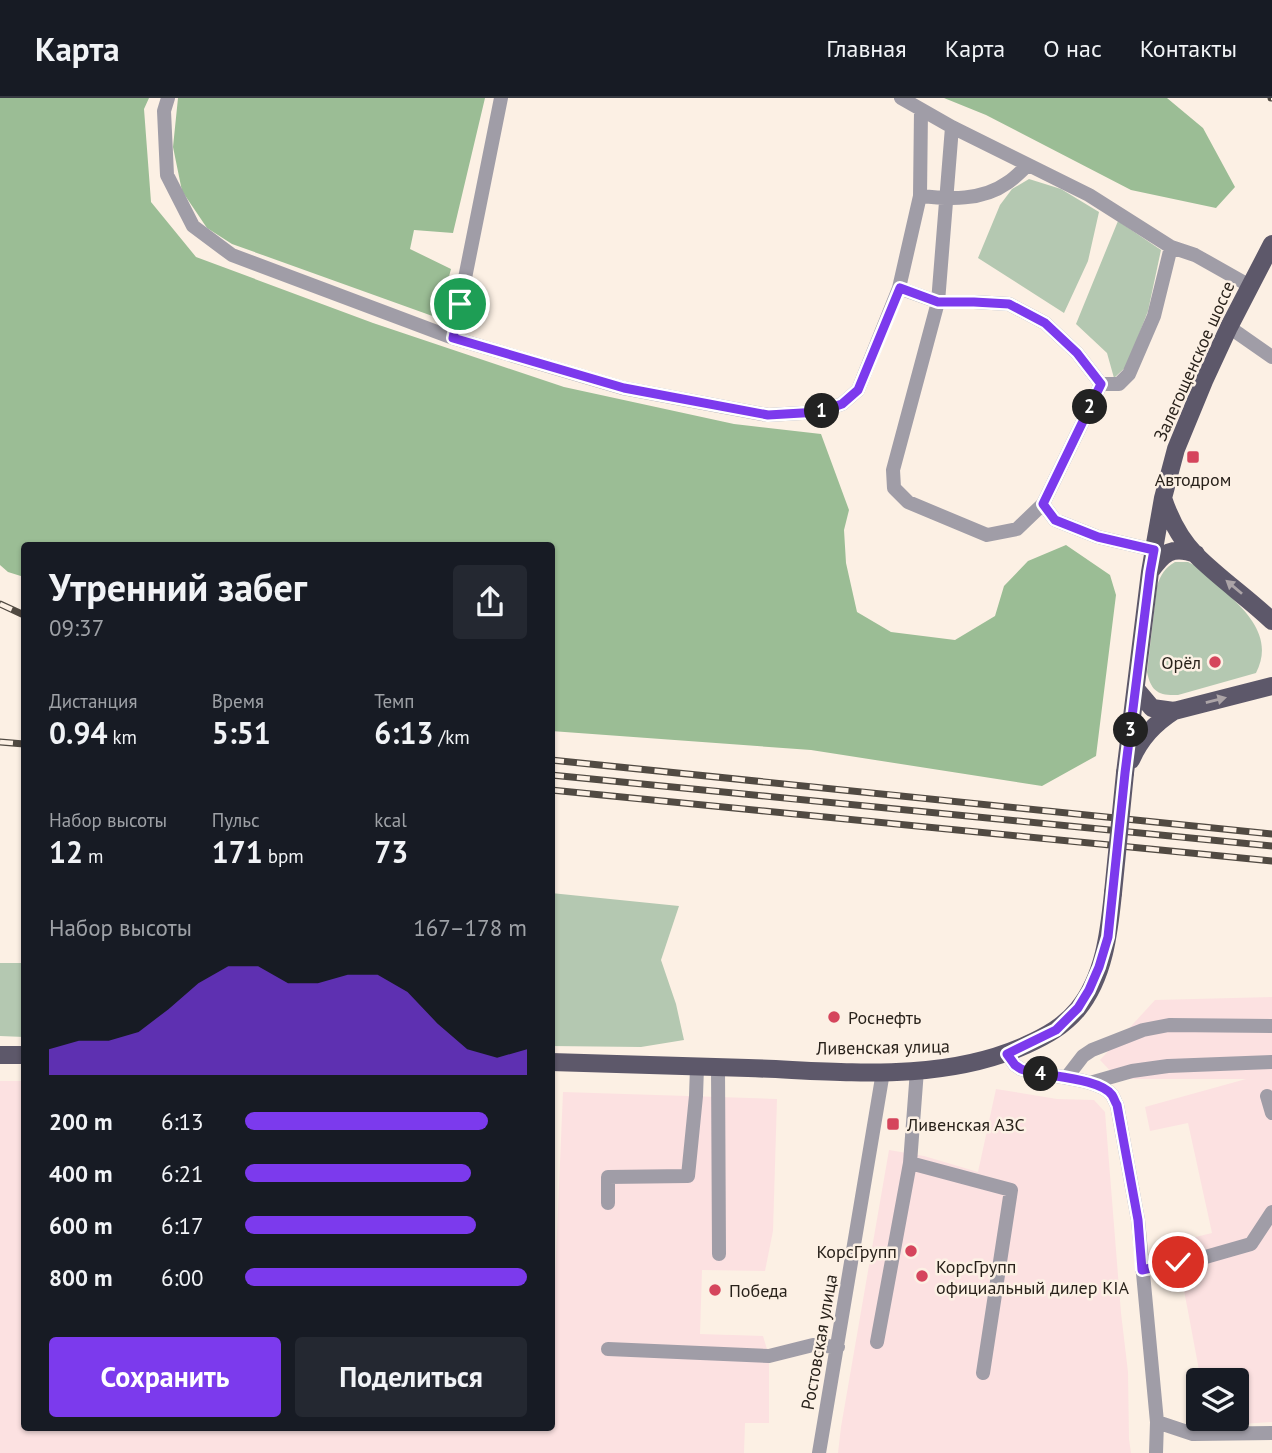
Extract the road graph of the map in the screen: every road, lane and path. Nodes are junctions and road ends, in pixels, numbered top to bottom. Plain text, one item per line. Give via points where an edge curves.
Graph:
1 (169, 98) edge
2 (501, 98) edge
3 (901, 98) edge
4 (920, 110) junction
5 (952, 127) junction
6 (1028, 165) junction
7 (920, 196) junction
8 (947, 199) junction
9 (1272, 244) edge
10 (1171, 247) junction
11 (1250, 286) junction
12 (900, 288) junction
13 (938, 302) junction
14 (1229, 327) junction
15 (453, 338) junction
16 (1272, 357) edge
17 (1101, 384) junction
18 (1163, 498) junction
19 (1043, 504) junction
20 (1154, 550) junction
21 (1196, 554) junction
22 (1150, 572) junction
23 (1272, 621) edge
24 (1272, 678) edge
25 (1264, 688) edge
26 (1136, 689) junction
27 (1174, 711) junction
28 (1125, 773) junction
29 (1272, 1026) edge
30 (1007, 1054) junction
31 (0, 1055) edge
32 (21, 1055) edge
33 (555, 1062) edge
34 (1272, 1062) edge
35 (696, 1067) junction
36 (718, 1067) junction
37 (917, 1070) junction
38 (883, 1072) junction
39 (1066, 1079) junction
40 (1090, 1083) junction
41 (1268, 1096) dead end
42 (1272, 1113) edge
43 (910, 1163) junction
44 (607, 1203) dead end
45 (1272, 1212) edge
46 (719, 1254) dead end
47 (1202, 1258) tunnel mouth
48 (1178, 1262) tunnel mouth
49 (1142, 1270) junction
50 (877, 1342) dead end
51 (838, 1347) junction
52 (608, 1349) dead end
53 (983, 1373) dead end
54 (1157, 1422) junction
55 (1272, 1433) edge
56 (819, 1453) edge
57 (1156, 1453) edge

1 - 15 street via 164,111 167,175 193,226 232,255
2 - 15 street
3 - 4 street
4 - 5 street
4 - 7 street
5 - 6 street
5 - 8 street
6 - 8 street via 985,195
6 - 10 street via 1089,195
7 - 8 street
7 - 12 street
8 - 13 street
9 - 11 main road, Залегощенское шоссе
10 - 11 street
10 - 17 street via 1154,316 1129,374 1119,384
11 - 14 main road, Залегощенское шоссе
12 - 13 street
12 - 15 street via 858,390 842,404 819,412 768,415 624,388
13 - 17 street via 1009,304 1045,323
13 - 19 street via 893,470 894,488 908,502 987,535 1017,529
14 - 16 street
14 - 18 main road, Залегощенское шоссе via 1176,449
17 - 19 street
18 - 20 main road, Залегощенское шоссе
18 - 21 main road via 1176,528
19 - 20 street via 1055,520 1098,537
20 - 22 main road, Залегощенское шоссе
21 - 22 main road via 1174,551 1164,555
23 -> 21 main road
22 - 26 main road, Залегощенское шоссе
24 - 25 main road
27 -> 25 main road
26 - 27 main road via 1152,708
26 - 28 main road, Ливенская улица
27 - 28 main road via 1144,736
28 - 30 main road, Ливенская улица, bridge via 1108,937 1089,990 1056,1030
29 - 39 street via 1169,1025 1143,1030 1092,1050
30 - 37 main road, Ливенская улица via 948,1069
30 - 39 street via 1021,1069
31 - 32 main road
33 - 35 main road, Ливенская улица
34 - 40 street via 1168,1066
35 - 36 main road, Ливенская улица
35 - 44 street via 688,1176 608,1177
36 - 38 main road, Ливенская улица
36 - 46 street
37 - 38 main road, Ливенская улица
37 - 43 street
38 - 51 street, Ростовская улица
39 - 40 street
40 - 49 street via 1105,1089 1117,1105 1138,1220
41 - 42 street
43 - 50 street
43 - 53 street via 1012,1190
45 - 47 street via 1251,1244
48 - 49 street
49 - 54 street
51 - 52 street via 813,1345 769,1356
51 - 56 street, Ростовская улица
54 - 55 street via 1193,1434
54 - 57 street

